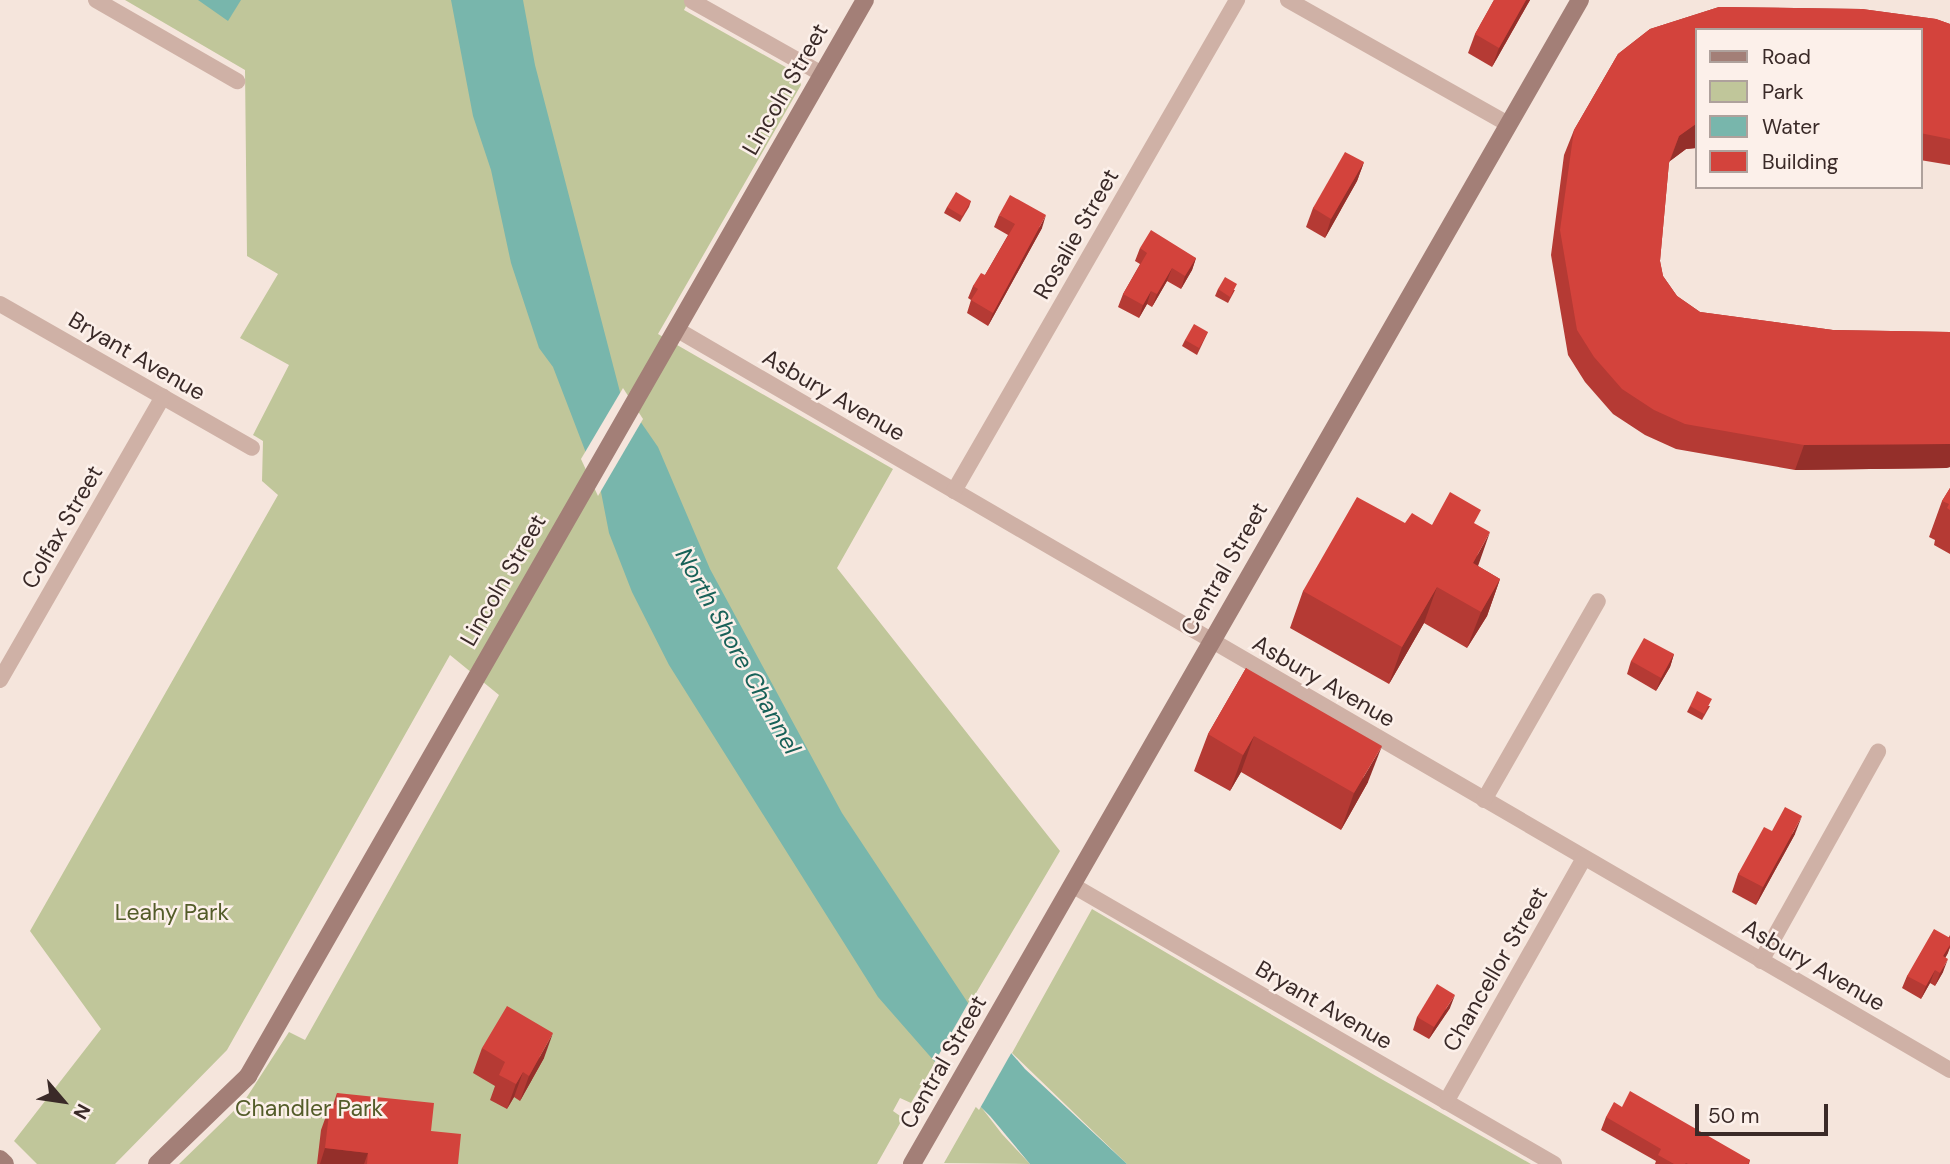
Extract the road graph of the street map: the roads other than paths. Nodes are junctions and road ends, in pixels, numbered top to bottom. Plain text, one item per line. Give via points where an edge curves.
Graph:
1 (96, 0) edge
2 (864, 0) edge
3 (1237, 0) edge
4 (1288, 0) edge
5 (1580, 0) edge
6 (692, 1) edge
7 (822, 74) junction
8 (237, 81) dead end
9 (1508, 124) junction
10 (0, 304) edge
11 (676, 329) junction
12 (163, 397) junction
13 (252, 448) dead end
14 (954, 491) junction
15 (1598, 601) dead end
16 (1211, 641) junction
17 (0, 680) edge
18 (1878, 752) dead end
19 (1484, 800) junction
20 (1584, 858) junction
21 (1072, 885) junction
22 (1761, 961) junction
23 (1950, 1070) edge
24 (1446, 1102) junction
25 (0, 1159) edge
26 (5, 1164) edge
27 (158, 1164) edge
28 (912, 1164) edge
29 (1554, 1164) edge

1 - 8 street
2 - 7 street, Lincoln Street
3 - 14 street, Rosalie Street
4 - 9 street
5 - 9 street, Central Street
6 - 7 street
7 - 11 street, Lincoln Street
9 - 16 street, Central Street
10 - 12 street, Bryant Avenue
11 - 14 street, Asbury Avenue
11 - 27 street, Lincoln Street via 248,1076
12 - 13 street, Bryant Avenue
12 - 17 street, Colfax Street
14 - 16 street, Asbury Avenue
15 - 19 street
16 - 19 street, Asbury Avenue
16 - 21 street, Central Street
18 - 22 street
19 - 20 street, Asbury Avenue
20 - 22 street, Asbury Avenue
20 - 24 street, Chancellor Street
21 - 24 street, Bryant Avenue
21 - 28 street, Central Street
22 - 23 street, Asbury Avenue
24 - 29 street, Bryant Avenue
25 - 26 street

